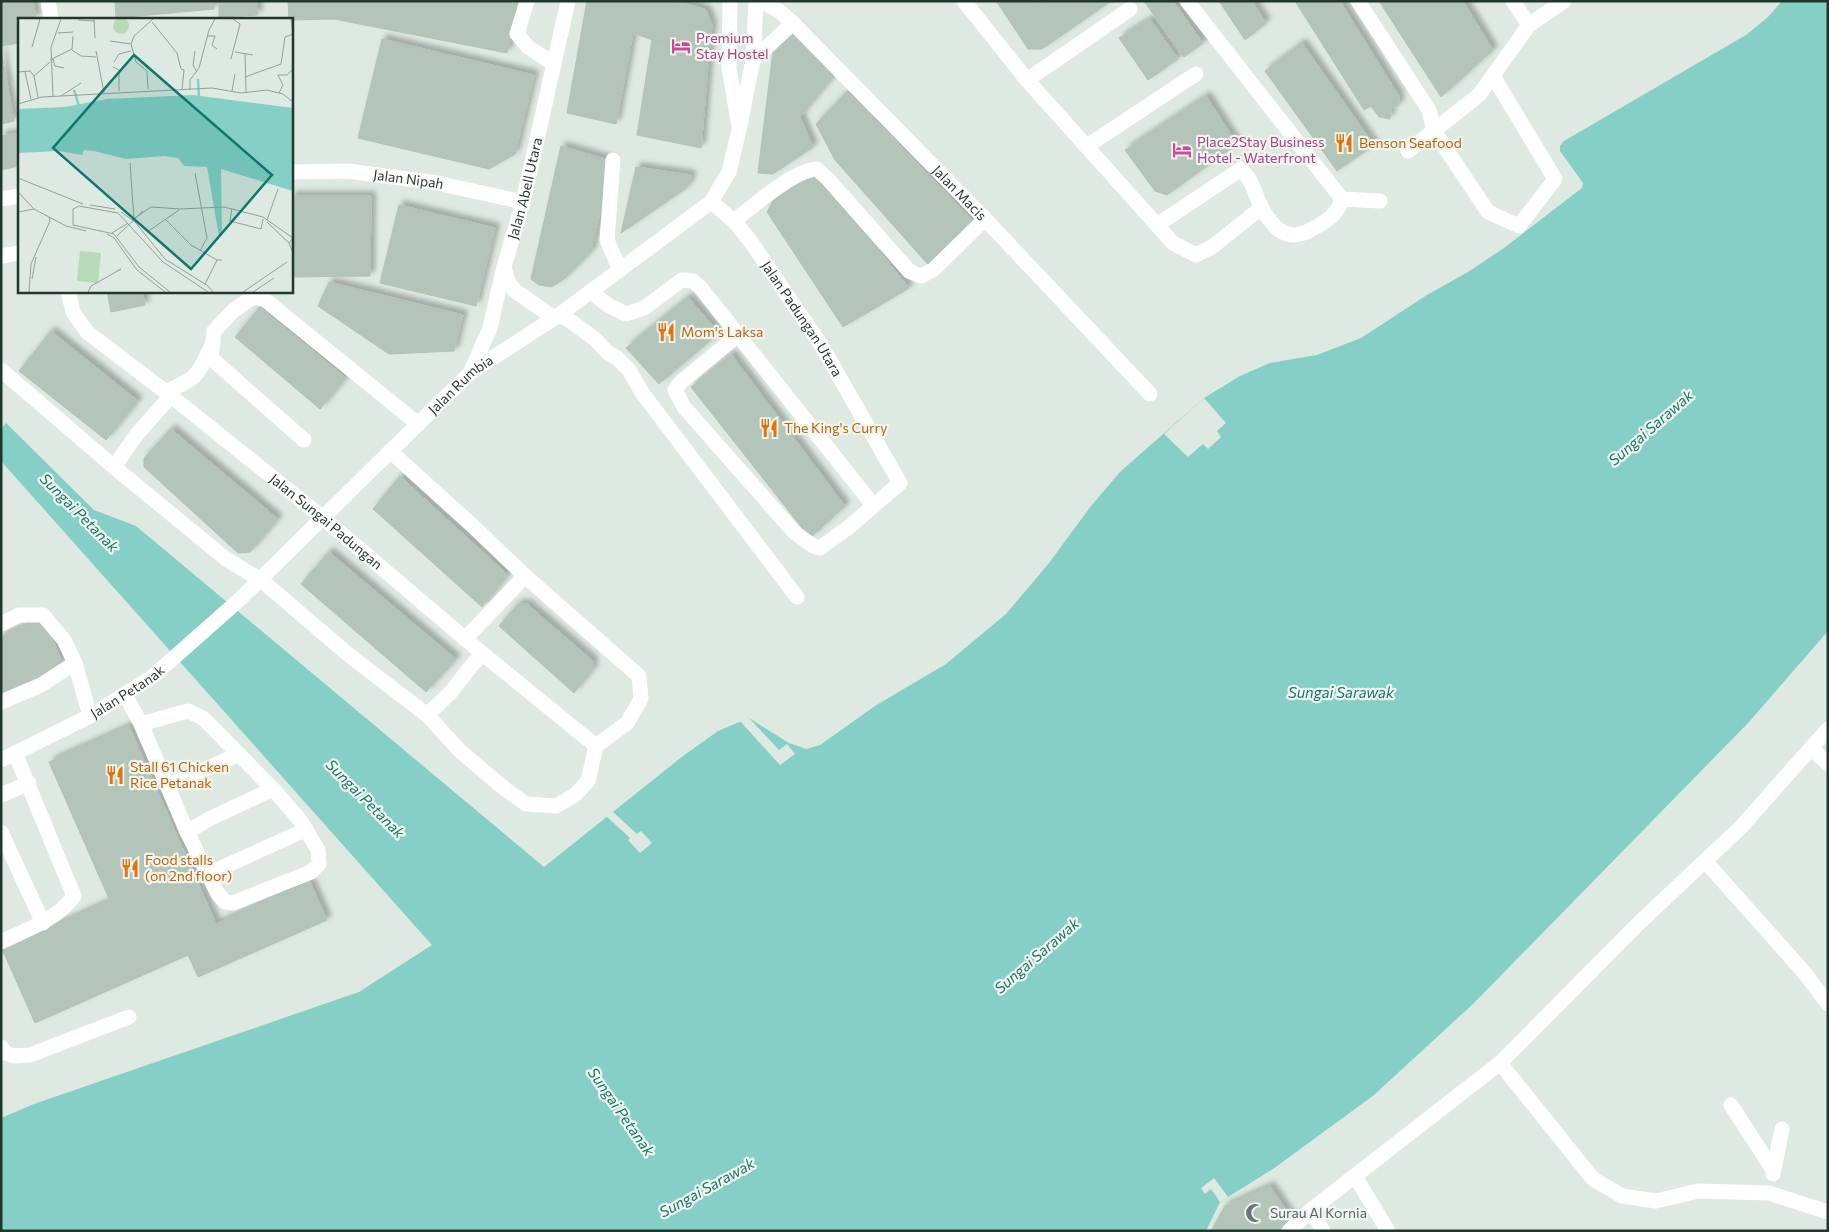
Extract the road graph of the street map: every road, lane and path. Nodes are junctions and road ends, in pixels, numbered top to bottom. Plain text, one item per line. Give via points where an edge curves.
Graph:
1 (48, 1) edge
2 (527, 1) edge
3 (568, 1) edge
4 (730, 1) edge
5 (756, 1) edge
6 (762, 1) edge
7 (964, 1) edge
8 (1187, 1) edge
9 (1358, 1) edge
10 (1513, 1) edge
11 (1564, 1) edge
12 (1130, 9) dead end
13 (51, 18) edge
14 (793, 23) junction
15 (1529, 25) junction
16 (753, 60) junction
17 (554, 64) junction
18 (1196, 74) dead end
19 (1493, 76) junction
20 (1027, 80) junction
21 (739, 130) junction
22 (1434, 131) junction
23 (1088, 146) junction
24 (1408, 151) dead end
25 (613, 160) dead end
26 (292, 172) edge
27 (18, 196) edge
28 (1342, 198) junction
29 (1, 199) edge
30 (1380, 201) dead end
31 (522, 202) junction
32 (711, 202) junction
33 (1261, 208) junction
34 (985, 219) junction
35 (734, 221) junction
36 (1156, 225) junction
37 (18, 253) edge
38 (1, 256) edge
39 (504, 267) junction
40 (620, 270) junction
41 (68, 292) edge
42 (591, 292) junction
43 (556, 317) junction
44 (738, 335) junction
45 (212, 346) junction
46 (1, 370) edge
47 (471, 372) junction
48 (168, 394) junction
49 (1150, 394) dead end
50 (418, 424) junction
51 (304, 440) dead end
52 (390, 451) junction
53 (114, 467) junction
54 (873, 505) junction
55 (322, 517) junction
56 (525, 576) junction
57 (261, 580) junction
58 (797, 597) dead end
59 (238, 601) joint
60 (1, 624) edge
61 (465, 639) junction
62 (484, 654) junction
63 (75, 663) junction
64 (125, 695) junction
65 (1, 702) edge
66 (428, 715) junction
67 (90, 716) junction
68 (141, 724) junction
69 (1828, 729) edge
70 (596, 746) junction
71 (1811, 748) junction
72 (15, 753) junction
73 (239, 754) junction
74 (1, 760) edge
75 (1828, 764) edge
76 (29, 783) junction
77 (168, 786) junction
78 (274, 789) junction
79 (1, 795) edge
80 (305, 830) junction
81 (1, 832) edge
82 (187, 832) junction
83 (1705, 861) junction
84 (208, 874) junction
85 (42, 923) junction
86 (1, 942) edge
87 (1828, 1004) edge
88 (129, 1017) dead end
89 (1, 1047) edge
90 (1500, 1063) junction
91 (1732, 1105) dead end
92 (1782, 1128) dead end
93 (1774, 1170) junction
94 (1355, 1176) junction
95 (1770, 1193) junction
96 (1311, 1210) junction
97 (1828, 1212) edge
98 (1289, 1231) edge
99 (1323, 1231) edge
100 (1388, 1231) edge

1 - 13 street
2 - 17 street via 517,34 528,47
3 - 17 street, Jalan Abell Utara
4 - 21 street via 729,68
5 - 16 street
6 - 14 street, Jalan Macis
7 - 20 street
8 - 28 street
9 - 22 street via 1429,110
10 - 15 street
11 - 15 street
12 - 20 street
14 - 16 street
14 - 34 street, Jalan Macis
15 - 19 street
16 - 21 street
17 - 31 street, Jalan Abell Utara
18 - 23 street
19 - 22 street via 1479,95
19 - 22 street via 1555,179 1519,226 1488,212
20 - 23 street via 1064,124
21 - 32 street via 729,172
22 - 24 street
23 - 36 street
25 - 40 street via 607,240
26 - 31 street, Jalan Nipah via 348,171 438,183
27 - 29 street
28 - 30 street
28 - 33 street via 1332,218 1303,235 1276,230
31 - 39 street, Jalan Abell Utara
32 - 35 street, Jalan Padungan Utara
32 - 40 street, Jalan Rumbia
33 - 36 street via 1212,247 1196,255 1173,243
33 - 36 street via 1242,169
34 - 35 street via 933,270 921,276 909,270 816,169 808,169 773,190
34 - 49 street, Jalan Macis
35 - 54 street, Jalan Padungan Utara via 821,345 900,483
37 - 38 street
39 - 43 street via 514,290
39 - 47 street, Jalan Abell Utara via 490,328
40 - 42 street, Jalan Rumbia
41 - 48 street, Jalan Sungai Padungan via 72,312 87,332
42 - 43 street, Jalan Rumbia
42 - 44 street via 626,314 644,308 682,280 693,281
43 - 47 street, Jalan Rumbia
43 - 58 street via 569,320 629,370 643,394
44 - 54 street
44 - 54 street, Jalan Padungan Utara via 675,390 684,407 794,532 813,546 820,548
45 - 48 street via 199,372
45 - 50 street via 214,332 233,310 253,297 264,299
45 - 51 street via 210,358
46 - 53 street
47 - 50 street, Jalan Rumbia
48 - 53 street
48 - 55 street, Jalan Sungai Padungan
50 - 52 street, Jalan Rumbia
52 - 55 street, Jalan Rumbia
52 - 56 street
53 - 57 street via 226,559
55 - 57 street, Jalan Rumbia
55 - 61 street, Jalan Sungai Padungan
56 - 61 street
56 - 70 street via 639,676 641,699 627,723
57 - 59 street, Jalan Rumbia
57 - 66 street via 349,655
59 - 64 street, Jalan Petanak via 152,677
60 - 63 street via 19,615 43,615 64,640
61 - 62 street, Jalan Sungai Padungan
62 - 66 street
62 - 70 street, Jalan Sungai Padungan
63 - 65 street
63 - 67 street
64 - 67 street, Jalan Petanak
64 - 68 street
66 - 70 street via 460,751 526,804 556,806 575,795 588,781
67 - 72 street, Jalan Petanak
68 - 73 street via 188,710 203,718
68 - 77 street
69 - 71 street
71 - 75 street
71 - 83 street via 1741,827
72 - 74 street, Jalan Petanak
72 - 76 street
73 - 77 street
73 - 78 street
76 - 79 street
76 - 85 street via 74,896 69,904
77 - 82 street
78 - 80 street
78 - 82 street
80 - 84 street
80 - 84 street via 318,850 319,864 310,872 233,903 225,902 218,894
81 - 85 street
82 - 84 street
83 - 87 street via 1803,970
83 - 90 street via 1633,928
85 - 86 street
88 - 89 street via 30,1055 14,1056 5,1053
90 - 94 street
90 - 95 street via 1593,1179 1622,1196 1656,1201 1698,1191
91 - 93 street
92 - 93 street
93 - 95 street
94 - 96 street
94 - 100 street
95 - 97 street
96 - 98 street
96 - 99 street

